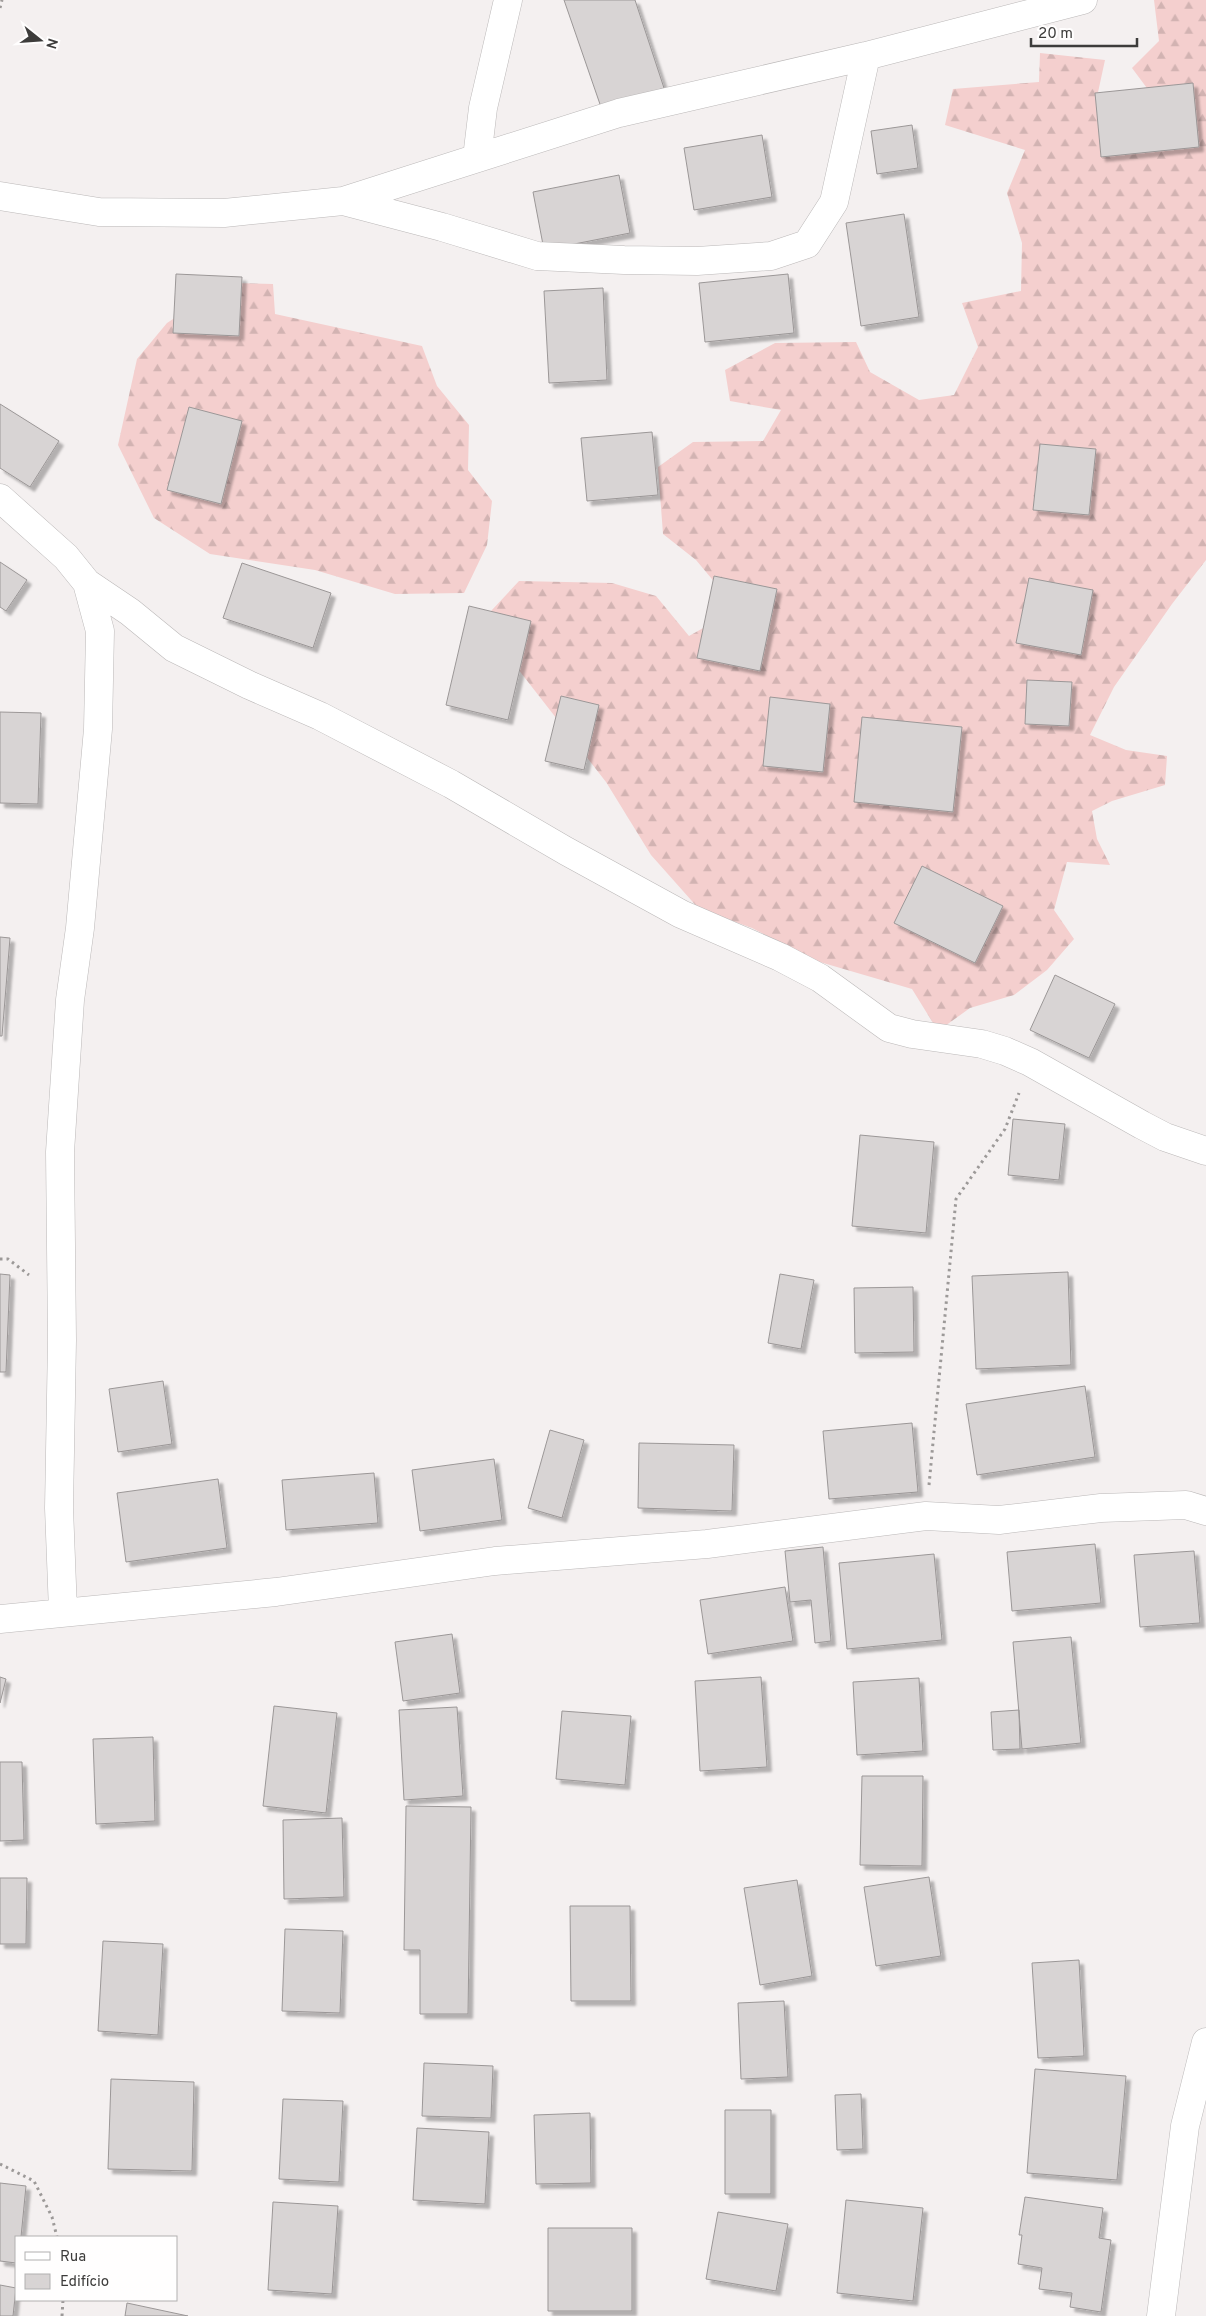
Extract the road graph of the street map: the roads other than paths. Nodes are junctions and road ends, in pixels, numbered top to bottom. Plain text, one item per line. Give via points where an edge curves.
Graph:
1 (508, 0) edge
2 (1083, 0) edge
3 (866, 56) junction
4 (477, 158) junction
5 (0, 196) edge
6 (343, 201) junction
7 (0, 498) edge
8 (87, 583) junction
9 (1206, 1150) edge
10 (1206, 1510) edge
11 (63, 1611) junction
12 (0, 1619) edge
13 (1206, 2042) edge
14 (1161, 2316) edge

1 - 4 street via 483,108
2 - 3 street
3 - 4 street via 619,113
3 - 6 street via 834,202 807,244 771,256 688,261 537,256
4 - 6 street
5 - 6 street via 99,212 224,213
7 - 8 street via 66,557
8 - 9 street via 130,612 174,648 249,686 320,716 451,784 681,914 820,978 890,1028 1005,1051 1165,1137
8 - 11 street via 100,631 101,676 80,928 70,1000 60,1152 62,1340 59,1508
10 - 11 street via 1186,1505 1101,1508 999,1520 926,1516 707,1544 495,1561 276,1592
11 - 12 street
13 - 14 street via 1185,2126

